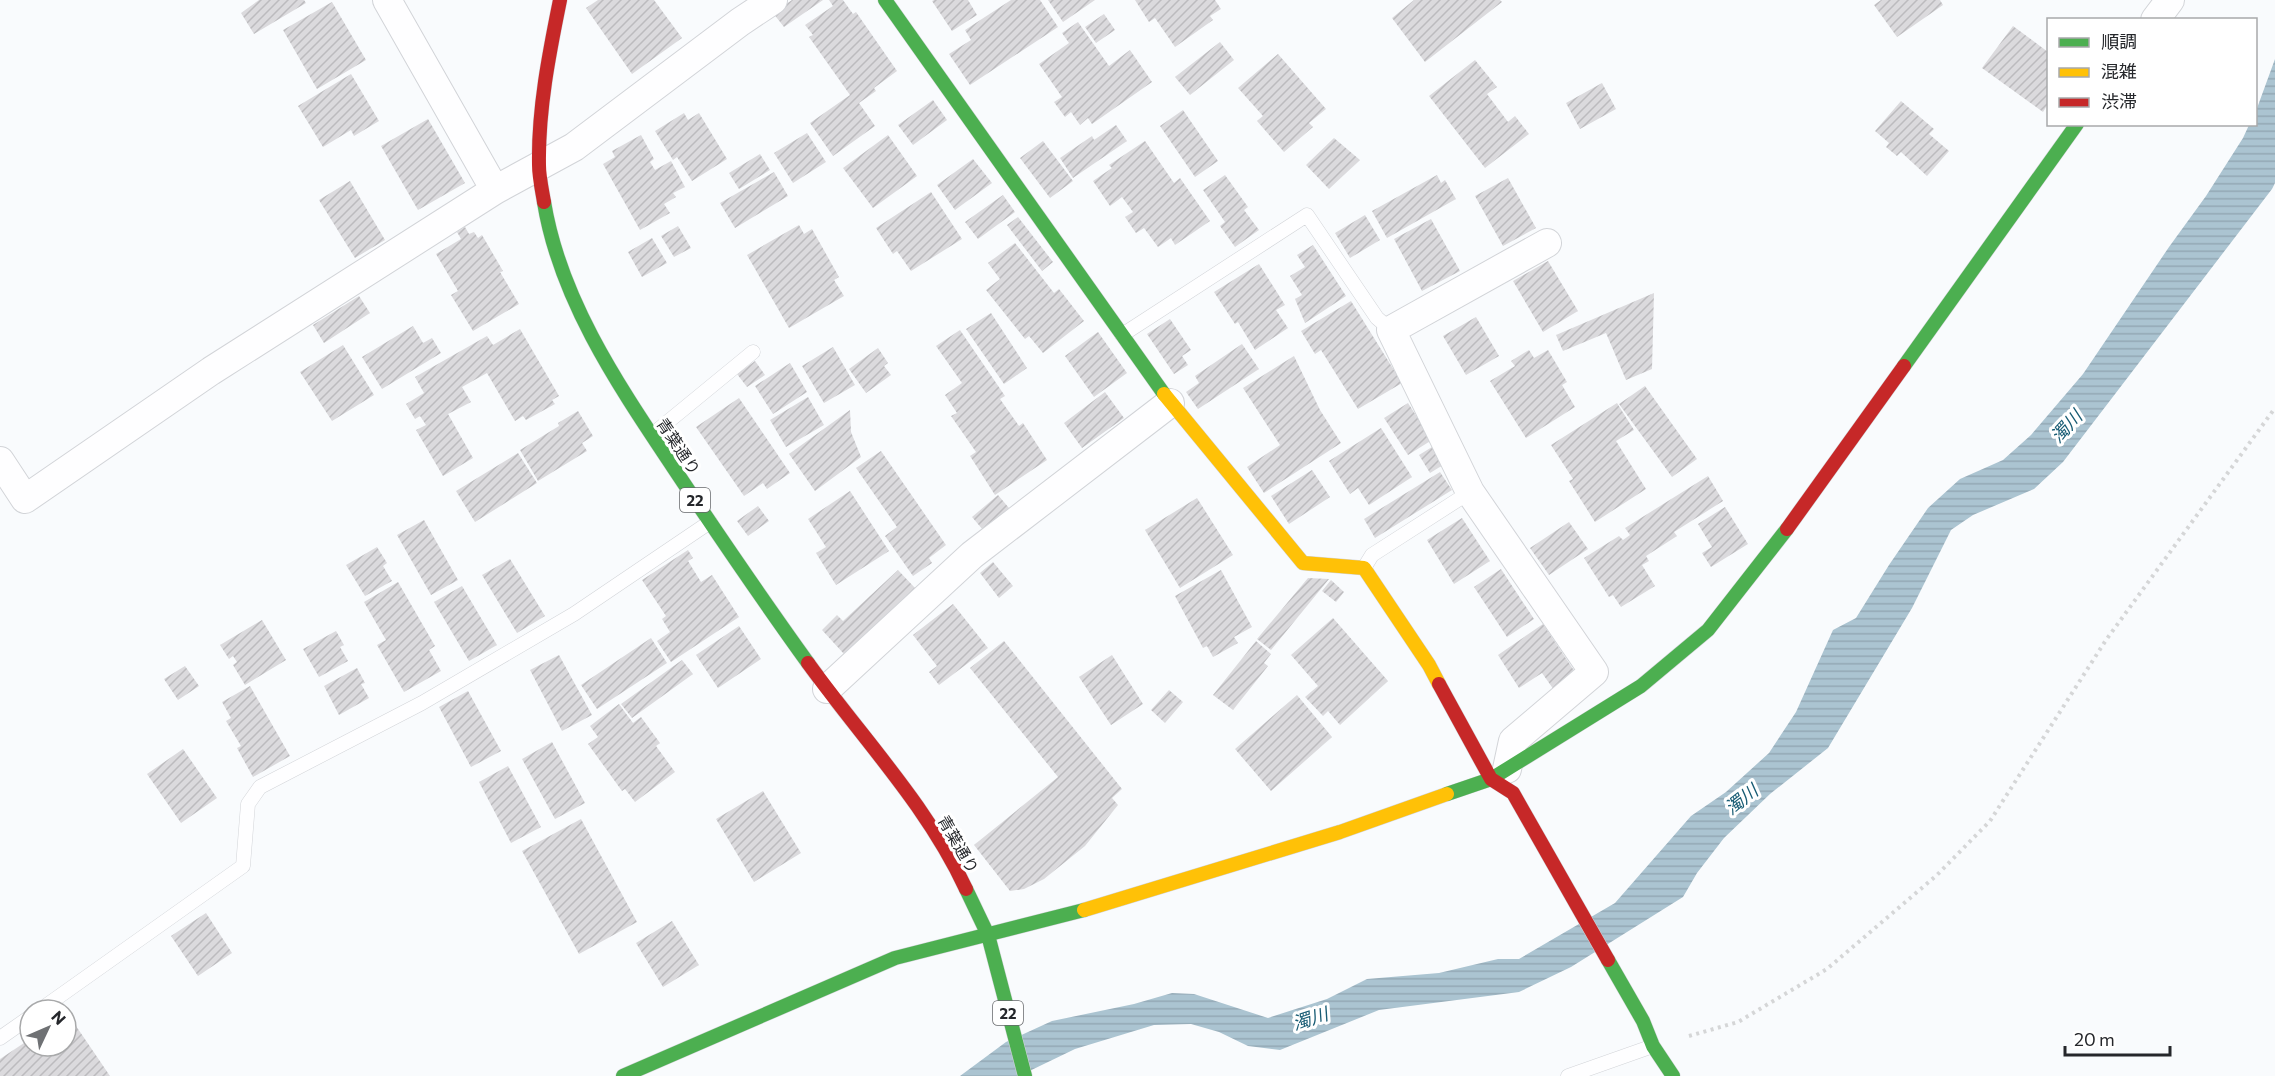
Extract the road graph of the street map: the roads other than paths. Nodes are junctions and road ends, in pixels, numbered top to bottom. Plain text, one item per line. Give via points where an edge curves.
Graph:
1 (387, 0) edge
2 (560, 0) edge
3 (773, 0) edge
4 (885, 0) edge
5 (2170, 0) edge
6 (2156, 18) edge
7 (2076, 126) edge
8 (539, 166) junction
9 (495, 190) junction
10 (1547, 243) dead end
11 (1391, 330) junction
12 (1122, 335) junction
13 (753, 352) dead end
14 (1170, 403) junction
15 (653, 434) junction
16 (0, 461) edge
17 (1470, 492) junction
18 (710, 522) junction
19 (1364, 568) junction
20 (827, 689) junction
21 (1504, 780) junction
22 (988, 935) junction
23 (57, 998) edge
24 (18, 1025) edge
25 (0, 1038) edge
26 (1653, 1046) junction
27 (623, 1076) edge
28 (1025, 1076) edge
29 (1568, 1076) edge
30 (1673, 1076) edge

1 - 9 street
2 - 8 street, 青葉通り / 22 via 550,48
3 - 8 street via 574,147
4 - 12 street
5 - 6 street
7 - 21 street via 1802,509 1707,630 1641,686
8 - 9 street
8 - 15 street, 青葉通り / 22 via 544,206 559,264 584,321
9 - 16 street via 212,371 25,499
10 - 11 street
11 - 12 lane via 1377,318 1307,215
11 - 17 street
12 - 14 street
13 - 15 lane
14 - 19 street via 1303,562
14 - 20 street via 972,555
15 - 18 street, 青葉通り / 22
17 - 19 lane via 1372,555
17 - 21 street via 1594,672 1513,741
18 - 20 street, 青葉通り / 22
18 - 23 lane via 574,614 422,703 260,787 248,804 243,866
19 - 21 street
20 - 22 street, 青葉通り / 22 via 911,796 953,861
21 - 22 street via 1095,907
21 - 26 street via 1643,1021
22 - 27 street via 895,958
22 - 28 street, 青葉通り / 22
24 - 25 lane
26 - 29 lane
26 - 30 street

